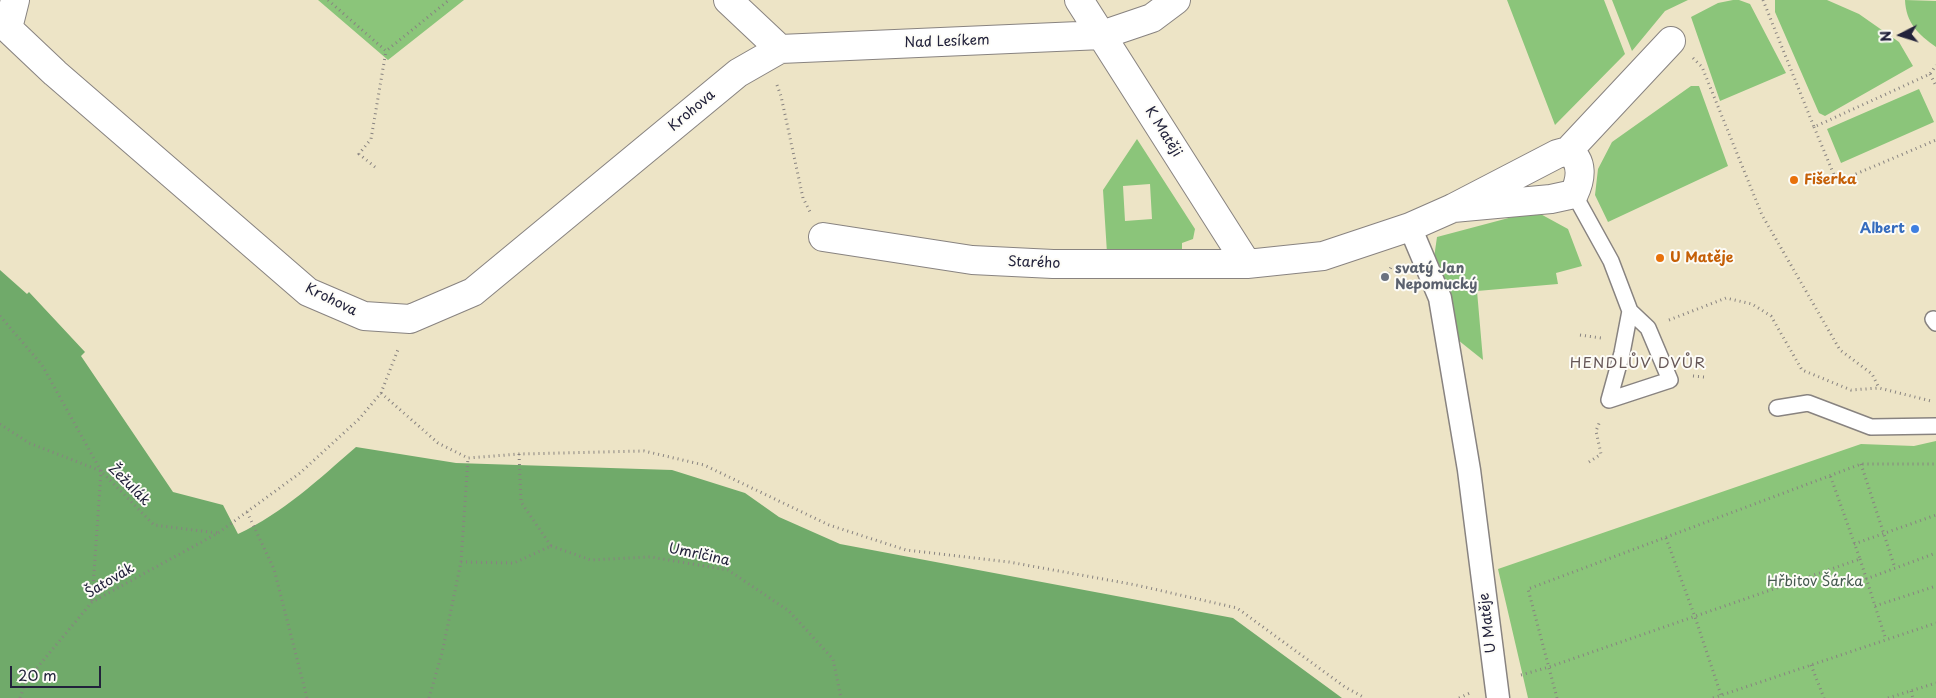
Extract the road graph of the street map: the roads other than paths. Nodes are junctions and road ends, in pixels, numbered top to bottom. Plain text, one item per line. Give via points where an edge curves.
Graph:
1 (15, 0) edge
2 (728, 0) edge
3 (1079, 0) edge
4 (1176, 0) edge
5 (4, 25) edge
6 (1102, 35) junction
7 (1671, 42) road end
8 (780, 49) junction
9 (1568, 152) junction
10 (1574, 194) junction
11 (1453, 208) junction
12 (1410, 227) junction
13 (823, 237) road end
14 (1247, 264) junction
15 (1630, 311) junction
16 (1777, 408) dead end
17 (1936, 426) edge
18 (1498, 698) edge

1 - 5 street, Krohova
2 - 8 street
3 - 6 street, K Matěji
4 - 6 street, Nad Lesíkem via 1152,18
5 - 8 street, Krohova via 308,292 364,316 410,319 473,292 738,73
6 - 8 street, Nad Lesíkem
6 - 14 street, K Matěji
7 - 9 street
9 - 10 street via 1576,159 1580,172
9 - 11 street via 1557,154
10 - 11 street
10 - 15 lane via 1611,261
11 - 12 street
12 - 14 street via 1322,256
12 - 18 street, U Matěje via 1440,298 1469,470
13 - 14 street, Starého via 972,260 1053,264
15 - 15 lane via 1622,353 1609,400 1670,380 1648,328
16 - 17 lane via 1808,404 1871,427

